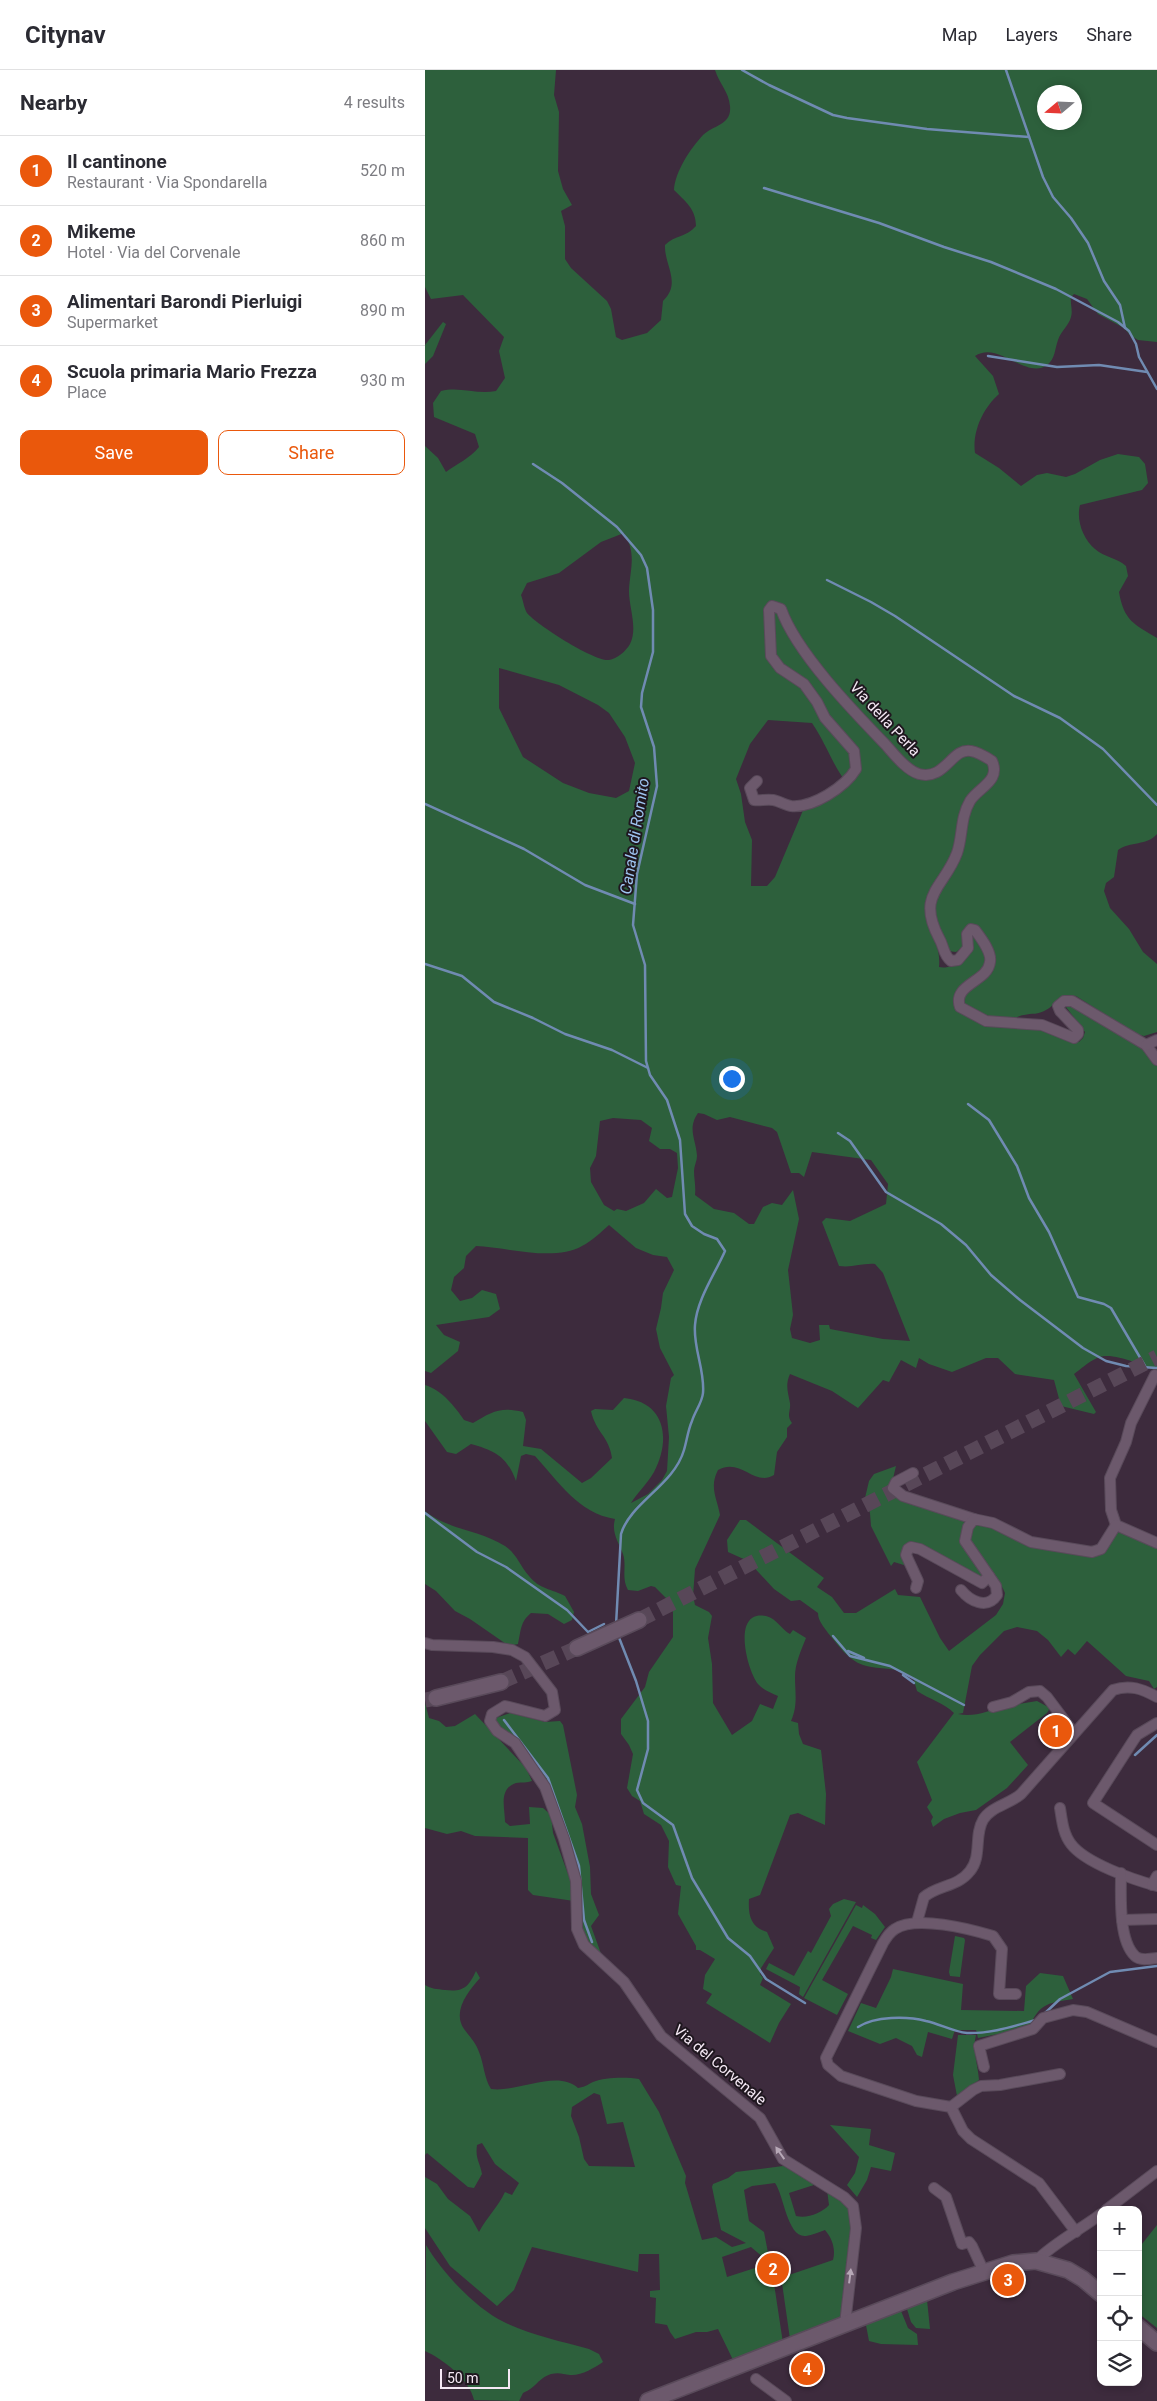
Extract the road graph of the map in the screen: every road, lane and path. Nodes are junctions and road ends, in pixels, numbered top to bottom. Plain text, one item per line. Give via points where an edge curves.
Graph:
1 (757, 781) dead end
2 (1157, 1040) edge
3 (1146, 1044) junction
4 (1157, 1060) edge
5 (1155, 1375) dead end
6 (913, 1474) dead end
7 (974, 1518) junction
8 (1116, 1525) junction
9 (1157, 1543) edge
10 (989, 1576) junction
11 (916, 1588) dead end
12 (961, 1590) dead end
13 (639, 1620) tunnel mouth
14 (425, 1643) edge
15 (577, 1648) tunnel mouth
16 (501, 1682) tunnel mouth
17 (1157, 1697) edge
18 (436, 1698) tunnel mouth
19 (993, 1707) dead end
20 (1157, 1723) edge
21 (1074, 1733) junction
22 (1060, 1808) dead end
23 (1157, 1845) edge
24 (1121, 1873) junction
25 (1155, 1882) edge
26 (1157, 1919) edge
27 (1122, 1920) junction
28 (917, 1922) junction
29 (1157, 1958) edge
30 (1016, 1994) dead end
31 (1157, 2042) edge
32 (984, 2066) dead end
33 (1060, 2074) dead end
34 (951, 2107) junction
35 (1157, 2171) edge
36 (934, 2188) dead end
37 (1111, 2206) edge
38 (1097, 2217) edge
39 (1076, 2232) junction
40 (1036, 2261) junction
41 (984, 2272) junction
42 (1097, 2291) edge
43 (845, 2324) junction
44 (1142, 2330) edge
45 (1157, 2343) edge
46 (756, 2379) dead end
47 (649, 2401) edge
48 (786, 2401) edge

1 - 3 street, Via della Perla via 751,788 754,800 774,800 797,806 828,795 844,785 856,769 854,751 825,718 804,684 780,668 771,656 769,610 776,606 849,708 906,766 918,774 929,775 944,770 949,762 966,750 992,761 992,780 971,799 965,811 957,852 938,882 931,906 934,929 945,956 951,961 958,960 968,948 967,934 971,929 975,930 989,956 987,968 961,992 960,1008 986,1021 1042,1025 1074,1038 1078,1030 1058,1006 1063,1001 1072,1001
2 - 3 street
3 - 4 street, Via della Perla
5 - 8 street via 1131,1423 1110,1478 1111,1510
6 - 7 street via 896,1482 893,1488 903,1496
7 - 8 street via 993,1523 1031,1542 1092,1552 1101,1549
7 - 10 street via 965,1541
8 - 9 street
10 - 11 street via 982,1583 911,1547 906,1553 918,1581
10 - 12 street via 997,1592 991,1602 973,1602
13 - 15 main road
43 -> 14 street, Via del Corvenale via 856,2228 853,2206 783,2159 760,2118 661,2036 623,1982 580,1939 576,1881 545,1787 515,1744 490,1722 492,1714 505,1706 551,1715 555,1710 552,1692 525,1657 512,1650
16 - 18 main road
17 - 21 street via 1134,1687 1113,1690
19 - 21 street via 1012,1702 1029,1692 1040,1691
20 - 23 street via 1137,1735 1093,1803
21 - 28 street via 1021,1794 984,1818 971,1871 956,1884 924,1897
22 - 24 street via 1071,1845 1094,1863
24 - 25 street
24 - 27 street
26 - 27 street
27 - 29 street via 1127,1944 1135,1956 1142,1960
28 - 30 street via 993,1936 1002,1949 999,1994
28 - 34 street via 894,1929 888,1936 826,2058 828,2065 841,2076 917,2101
31 - 32 street via 1087,2012 1073,2010 1043,2018 1033,2029 979,2046
33 - 34 street via 981,2086
34 - 39 street via 971,2139 1039,2183
35 - 37 street
36 - 41 street via 946,2197 962,2244 969,2242
38 - 39 street
39 - 40 street
40 - 41 main road via 1013,2263
40 - 42 main road via 1068,2270
41 - 43 main road
43 - 47 main road
44 - 45 main road
46 - 48 street

